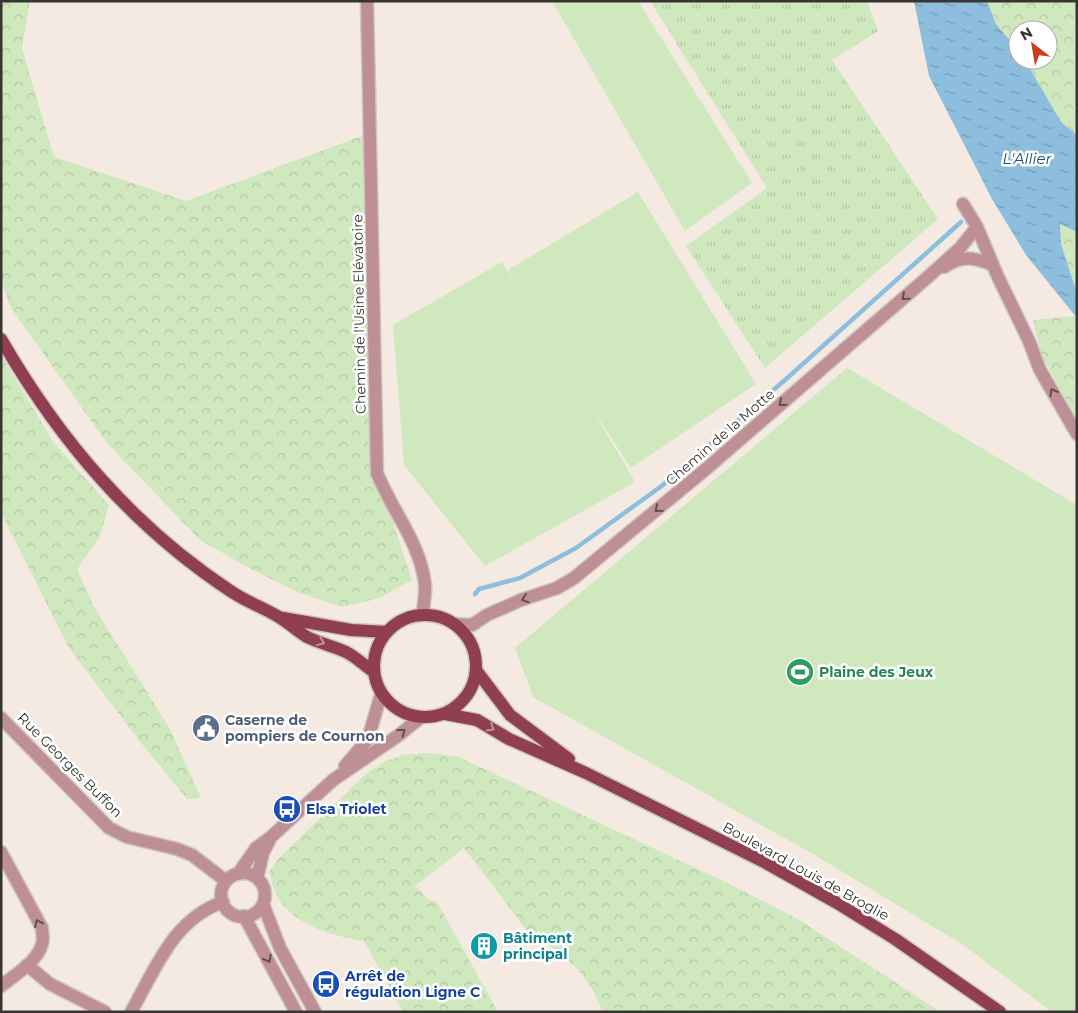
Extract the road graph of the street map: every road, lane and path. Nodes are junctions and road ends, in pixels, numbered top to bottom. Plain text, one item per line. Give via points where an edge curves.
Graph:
1 (367, 1) edge
2 (963, 204) dead end
3 (977, 227) junction
4 (993, 265) junction
5 (929, 276) junction
6 (1, 339) edge
7 (1077, 434) edge
8 (423, 615) junction
9 (279, 617) junction
10 (455, 624) junction
11 (387, 632) junction
12 (476, 670) junction
13 (374, 672) junction
14 (381, 694) junction
15 (445, 714) junction
16 (1, 718) edge
17 (420, 718) junction
18 (586, 773) junction
19 (333, 780) junction
20 (271, 837) junction
21 (1, 852) edge
22 (238, 874) junction
23 (257, 878) junction
24 (226, 881) junction
25 (223, 902) junction
26 (263, 904) junction
27 (244, 916) junction
28 (27, 965) junction
29 (1, 986) edge
30 (105, 1012) edge
31 (131, 1012) edge
32 (296, 1012) edge
33 (315, 1012) edge
34 (1000, 1012) edge

1 - 8 street, Chemin de l'Usine Elévatoire via 377,473 419,554 425,585
2 - 3 street
3 - 4 street
3 - 5 street, Chemin de la Motte via 960,248
4 - 5 street via 976,258 953,261
7 -> 4 street via 1040,370
5 -> 10 street, Chemin de la Motte via 699,475 574,578 557,588 487,615 472,625
6 - 9 main road via 60,431 119,499 196,567 254,605
8 - 10 main road via 440,617
8 - 11 main road via 403,620
9 - 11 main road via 350,630
9 -> 13 main road via 306,636 347,653
10 - 12 main road via 472,644
11 - 13 main road via 377,646
12 - 15 main road via 467,696
12 - 18 main road, Boulevard Louis de Broglie via 510,715
13 - 14 main road
14 - 17 main road via 402,713
14 - 19 street via 368,739
15 - 17 main road
15 -> 18 main road, Boulevard Louis de Broglie via 477,720 509,739
16 - 24 street, Rue Georges Buffon via 109,828 127,837 192,855
19 -> 17 street
18 - 34 main road, Boulevard Louis de Broglie via 766,863 837,903
19 - 20 street
20 - 22 street via 256,848
20 - 23 street
28 -> 21 street via 39,952 43,942 42,928
22 - 23 street
22 - 24 street
23 - 26 street via 264,887
24 - 25 street via 222,890
25 - 27 street via 231,913
25 - 31 street via 202,911 181,928
26 - 27 street via 255,913
26 - 33 street via 280,948
27 -> 32 street
28 - 29 street
28 - 30 street via 50,984

